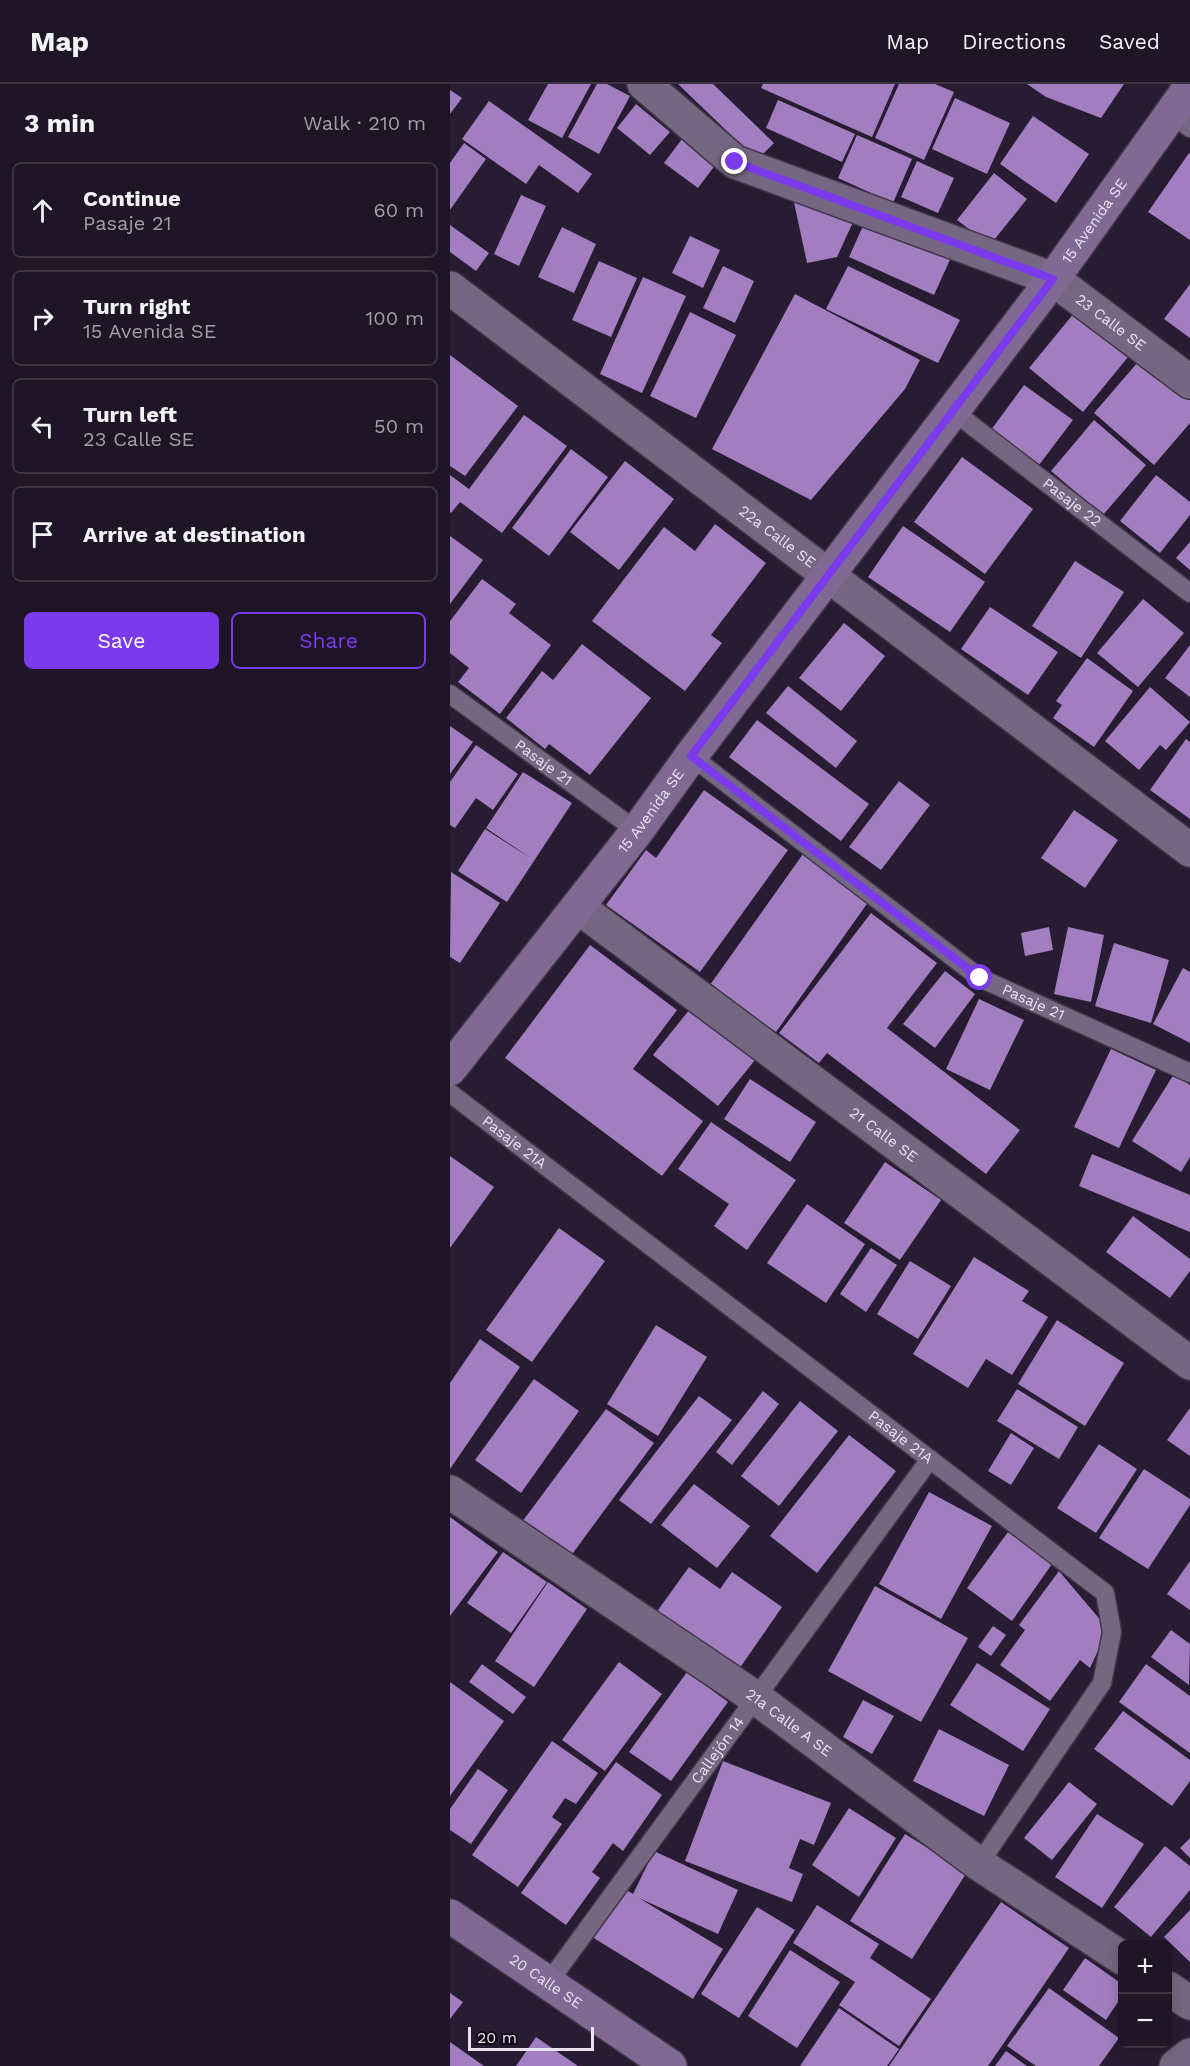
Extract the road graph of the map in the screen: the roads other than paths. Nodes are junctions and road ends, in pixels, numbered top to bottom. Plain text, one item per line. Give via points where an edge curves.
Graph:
1 (644, 84) edge
2 (1190, 87) edge
3 (1181, 121) edge
4 (1053, 279) junction
5 (450, 288) edge
6 (1190, 382) edge
7 (953, 411) junction
8 (829, 575) junction
9 (1190, 592) edge
10 (450, 694) edge
11 (691, 756) junction
12 (637, 831) junction
13 (1190, 850) edge
14 (578, 907) junction
15 (450, 1069) edge
16 (1190, 1073) edge
17 (450, 1094) edge
18 (1190, 1363) edge
19 (930, 1459) junction
20 (450, 1492) edge
21 (756, 1698) junction
22 (979, 1864) junction
23 (450, 1916) edge
24 (1118, 1955) edge
25 (548, 1983) junction
26 (1172, 1991) edge
27 (1190, 2003) edge
28 (1190, 2055) edge
29 (670, 2066) edge
30 (1176, 2066) edge

1 - 4 street, 23 Calle SE via 735,162
2 - 3 street, 15 Avenida SE
3 - 4 street, 15 Avenida SE
4 - 6 street, 23 Calle SE
4 - 7 street, 15 Avenida SE
5 - 8 street, 22a Calle SE
7 - 8 street, 15 Avenida SE
7 - 9 lane, Pasaje 22
8 - 11 street, 15 Avenida SE
8 - 13 street, 22a Calle SE
10 - 12 lane, Pasaje 21
11 - 12 street, 15 Avenida SE
11 - 16 lane, Pasaje 21 via 980,978
12 - 14 street, 15 Avenida SE
14 - 15 street, 15 Avenida SE
14 - 18 street, 21 Calle SE
17 - 19 lane, Pasaje 21A
19 - 21 lane, Callejón 14
19 - 22 lane, Pasaje 21A via 1105,1593 1112,1632 1102,1683
20 - 21 street, 21a Calle A SE
21 - 22 street, 21a Calle A SE
21 - 25 lane, Callejón 14
22 - 24 street, 21a Calle A SE
23 - 25 street, 20 Calle SE
25 - 29 street, 20 Calle SE
26 - 27 street
28 - 30 street

